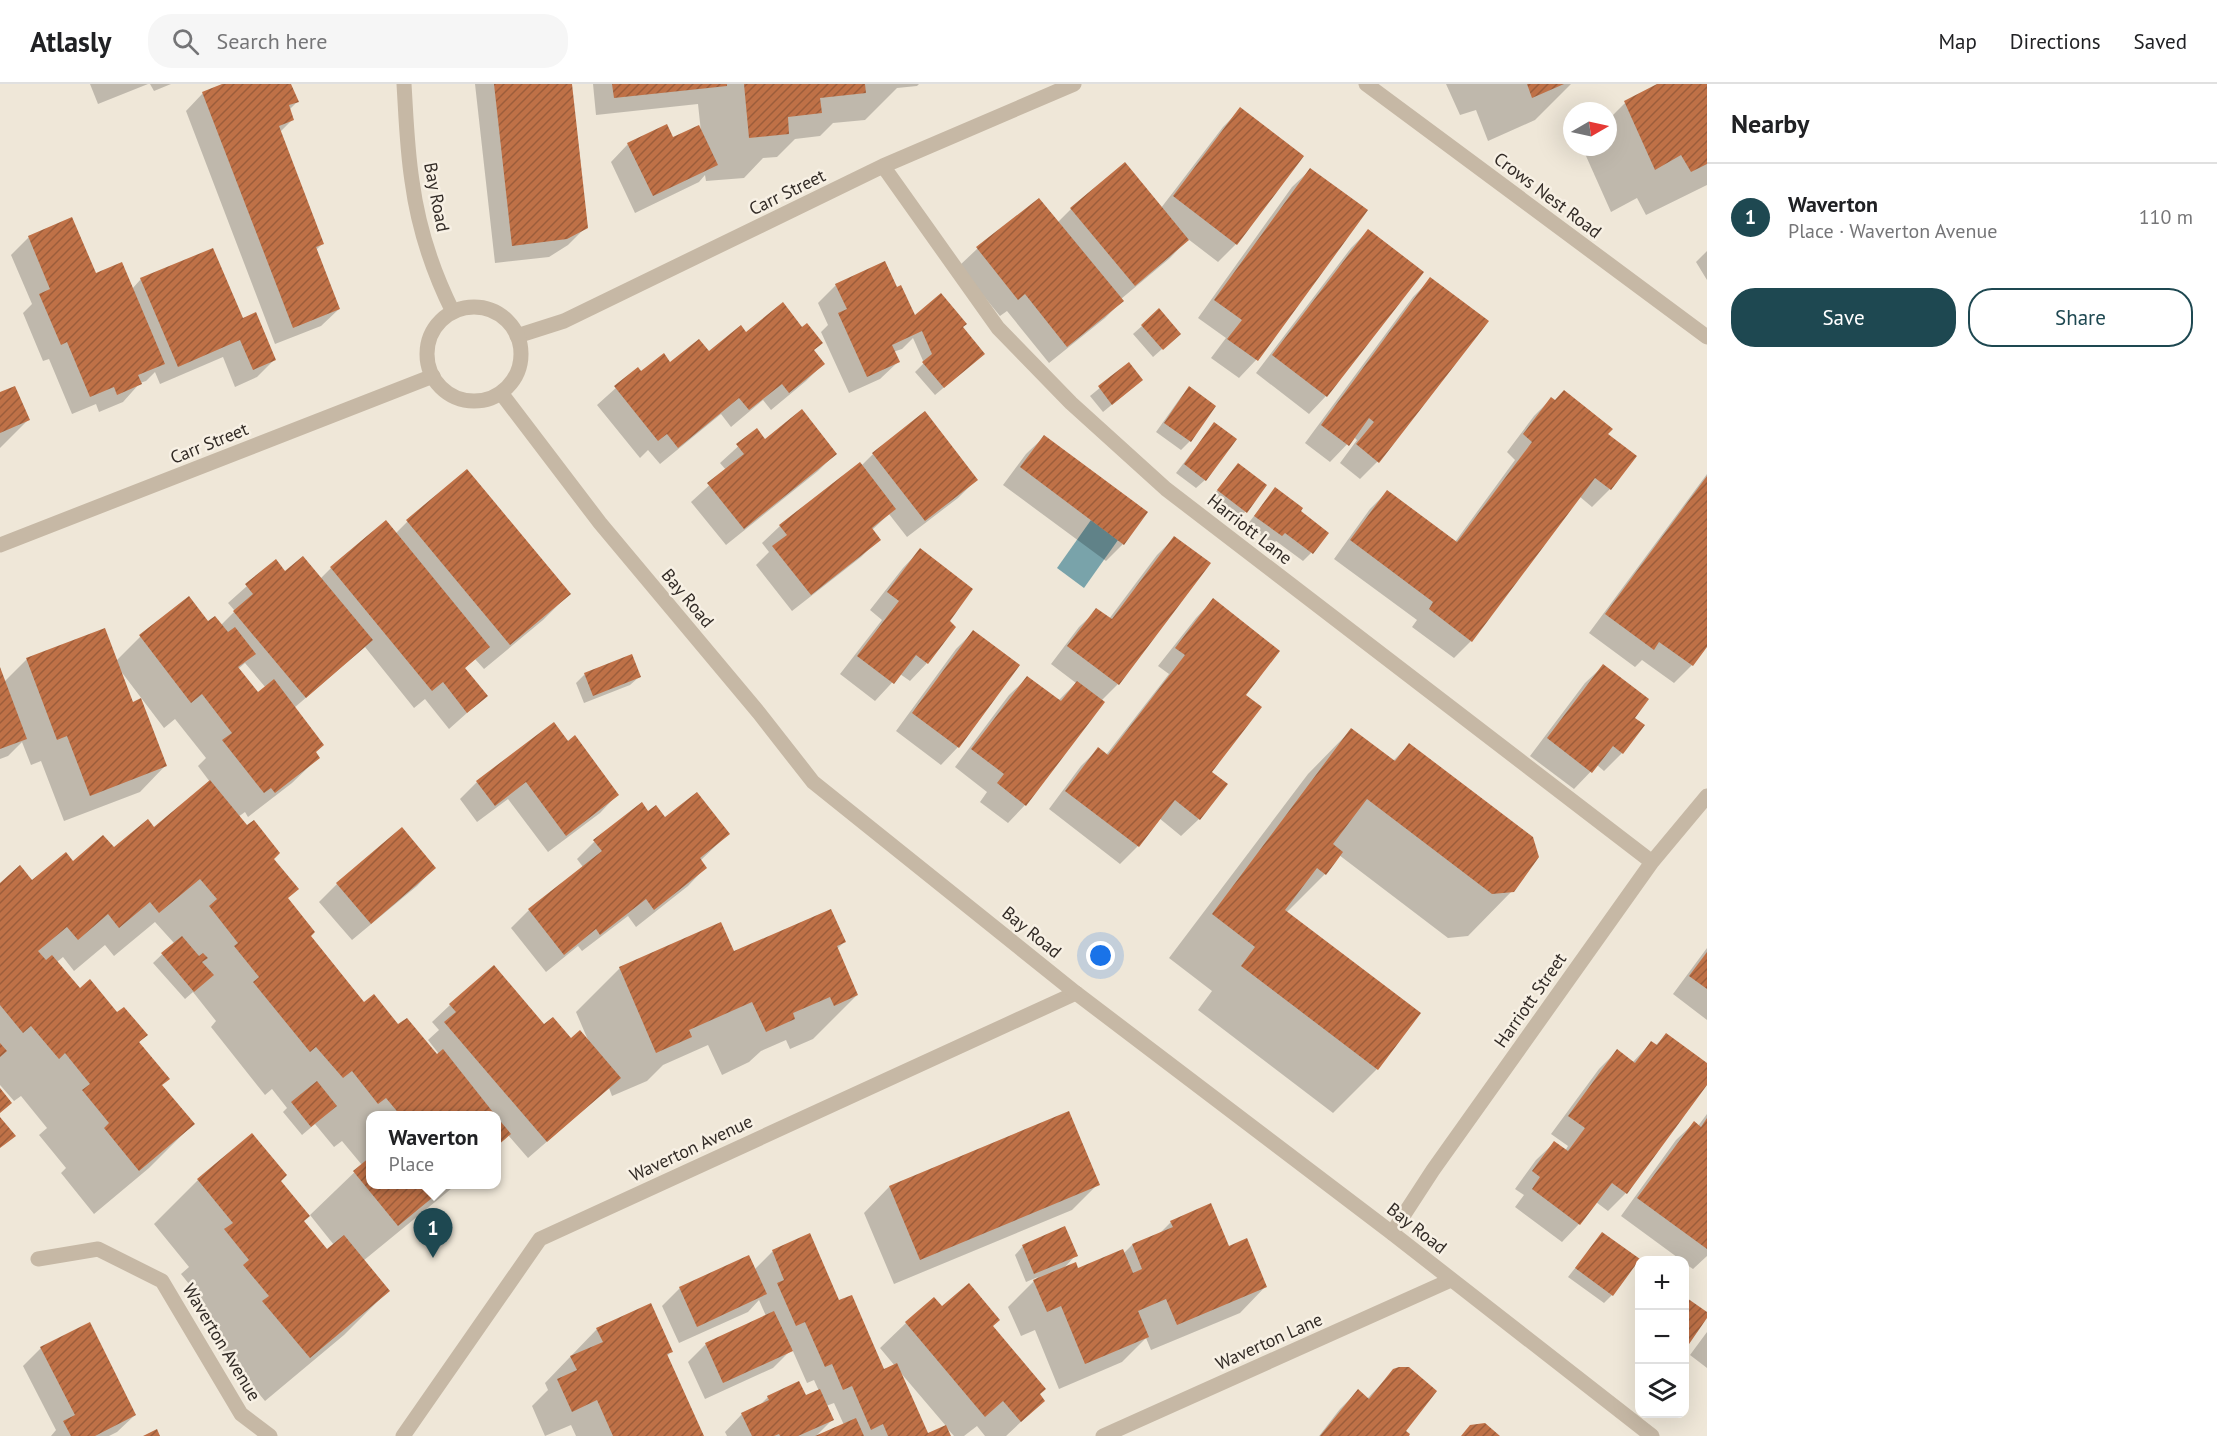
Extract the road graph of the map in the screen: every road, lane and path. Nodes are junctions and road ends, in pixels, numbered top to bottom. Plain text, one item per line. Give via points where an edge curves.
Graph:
1 (404, 84) edge
2 (1074, 84) edge
3 (1366, 84) edge
4 (884, 166) junction
5 (453, 312) junction
6 (517, 336) junction
7 (1707, 337) edge
8 (433, 376) junction
9 (501, 393) junction
10 (0, 545) edge
11 (1707, 795) edge
12 (1652, 862) junction
13 (1076, 993) junction
14 (1392, 1233) junction
15 (38, 1259) dead end
16 (1451, 1280) junction
17 (270, 1436) edge
18 (403, 1436) edge
19 (1103, 1436) edge
20 (1652, 1436) edge

1 - 5 street, Bay Road via 412,182 439,283
2 - 4 street, Carr Street
3 - 7 street, Crows Nest Road
4 - 6 street, Carr Street via 564,321
4 - 12 street, Harriott Lane via 998,328 1079,411 1166,489
5 - 6 street via 483,308 497,313
5 - 8 street via 441,321 428,347
6 - 9 street via 519,368 513,382
8 - 9 street via 442,388 470,402
8 - 10 street, Carr Street
9 - 13 street, Bay Road via 600,523 813,782
11 - 12 street, Harriott Street
12 - 14 street, Harriott Street
13 - 14 street, Bay Road
13 - 18 street, Waverton Avenue via 540,1239
14 - 16 street, Bay Road
15 - 17 street, Waverton Avenue via 98,1249 162,1281 241,1414
16 - 19 street, Waverton Lane
16 - 20 street, Bay Road

